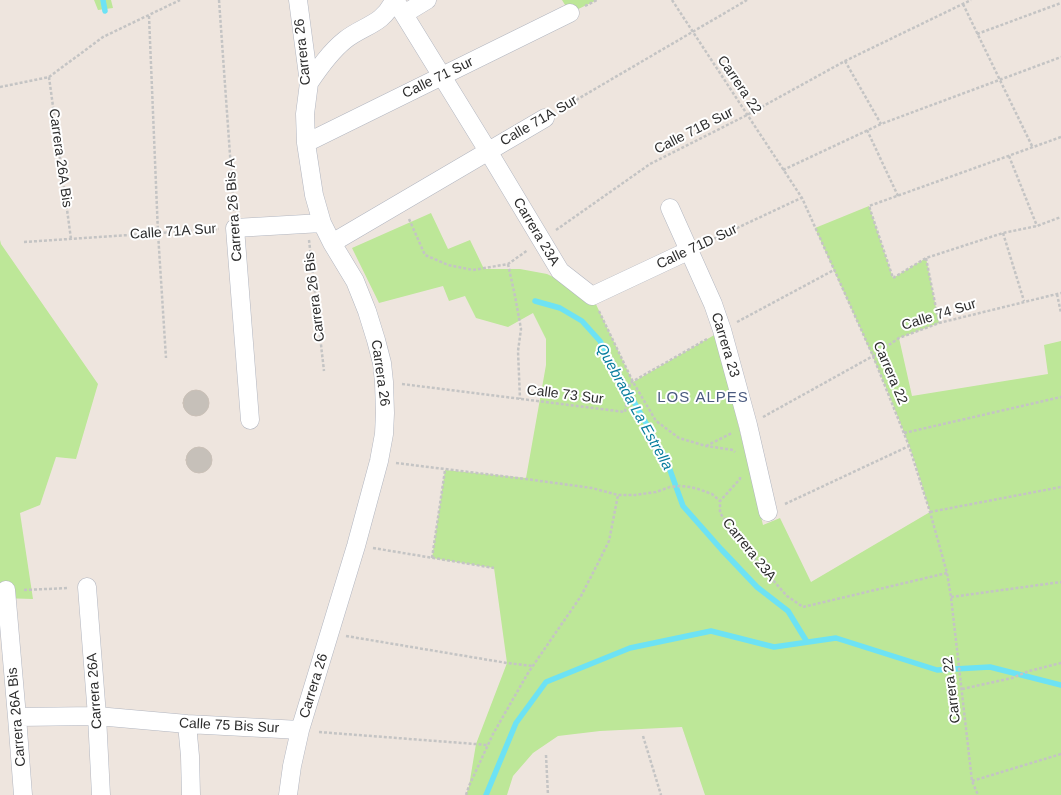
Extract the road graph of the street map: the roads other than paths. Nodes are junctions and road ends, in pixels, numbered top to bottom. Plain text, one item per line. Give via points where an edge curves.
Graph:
1 (298, 0) edge
2 (427, 0) edge
3 (398, 5) edge
4 (570, 13) dead end
5 (442, 76) junction
6 (309, 83) junction
7 (545, 118) road end
8 (306, 143) junction
9 (488, 151) junction
10 (670, 208) dead end
11 (315, 223) junction
12 (235, 228) joint
13 (332, 243) junction
14 (690, 250) junction
15 (592, 296) joint
16 (250, 420) dead end
17 (768, 512) road end
18 (87, 587) road end
19 (6, 590) road end
20 (97, 716) junction
21 (17, 717) junction
22 (187, 724) junction
23 (300, 730) junction
24 (23, 795) edge
25 (101, 795) edge
26 (191, 795) edge
27 (288, 795) edge

1 - 6 street, Carrera 26
2 - 3 street
3 - 5 street, Carrera 23A
3 - 6 street via 390,8 373,24 345,40 318,69
4 - 5 street, Calle 71 Sur
5 - 8 street, Calle 71 Sur
5 - 9 street, Carrera 23A
6 - 8 street, Carrera 26 via 305,114
7 - 9 street, Calle 71A Sur
8 - 11 street, Carrera 26 via 314,195
9 - 13 street, Calle 71A Sur
9 - 15 street, Carrera 23A via 560,271
10 - 14 street, Carrera 23
11 - 12 street, Calle 71A Sur
11 - 13 street, Carrera 26
12 - 16 street, Carrera 26 Bis A
13 - 23 street, Carrera 26 via 355,281 376,340 384,382 384,434 356,546
14 - 15 street, Calle 71D Sur
14 - 17 street, Carrera 23 via 722,330
18 - 20 street, Carrera 26A
19 - 21 street, Carrera 26A Bis
20 - 21 street, Calle 75 Bis Sur
20 - 22 street, Calle 75 Bis Sur
20 - 25 street, Carrera 26A
21 - 24 street, Carrera 26A Bis
22 - 23 street, Calle 75 Bis Sur
22 - 26 street
23 - 27 street, Carrera 26

